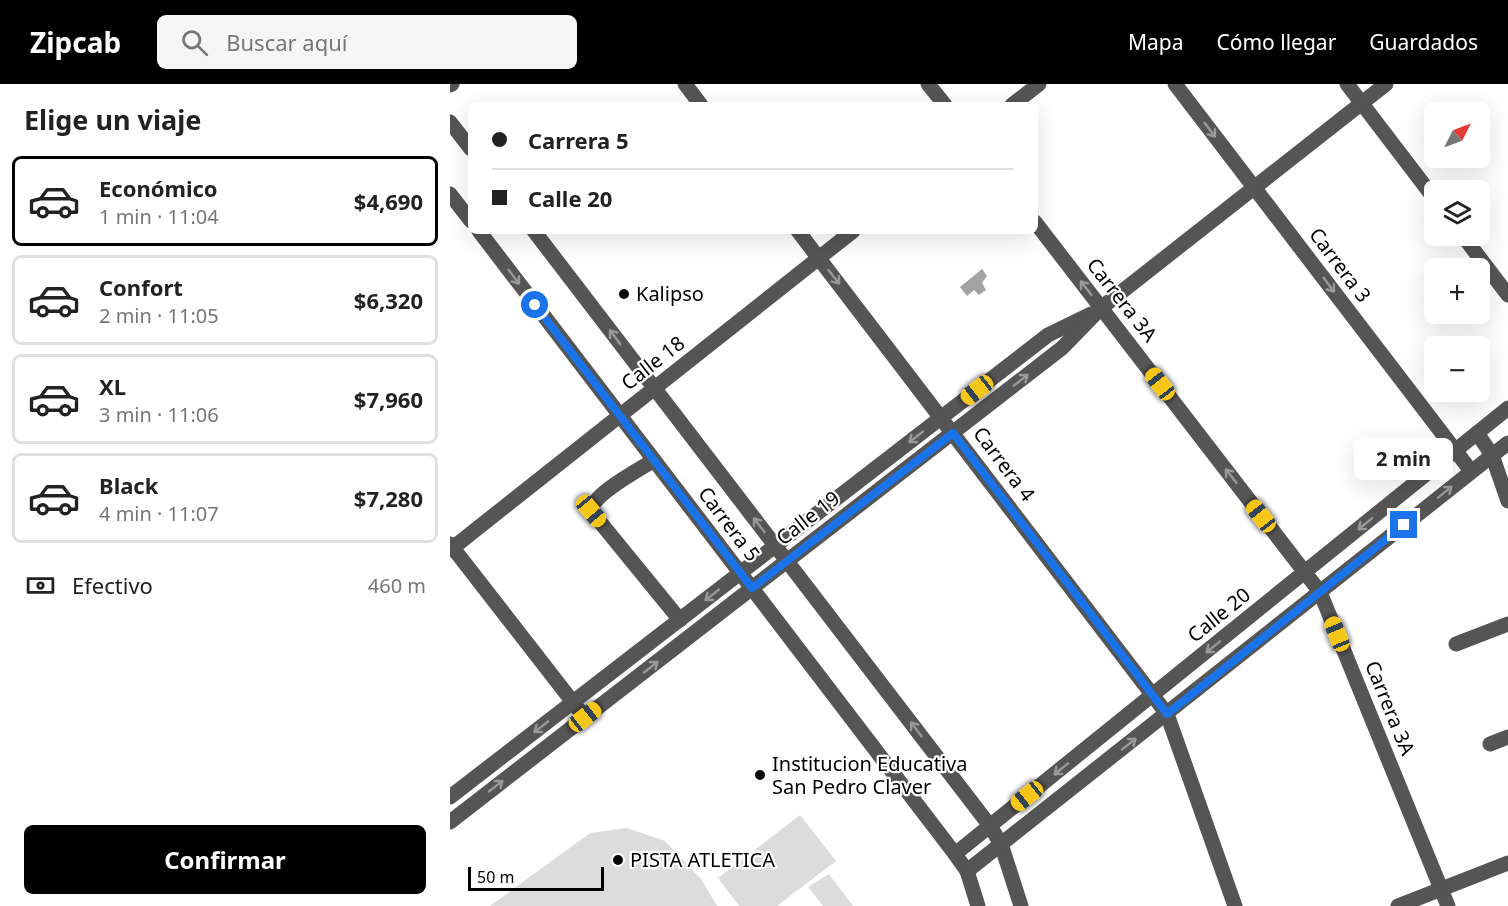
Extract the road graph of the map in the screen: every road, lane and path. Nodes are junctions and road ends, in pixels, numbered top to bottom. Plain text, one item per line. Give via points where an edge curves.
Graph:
1 (685, 84) edge
2 (928, 84) edge
3 (1039, 84) edge
4 (1175, 84) edge
5 (1347, 84) edge
6 (1386, 84) edge
7 (699, 102) edge
8 (943, 102) edge
9 (1016, 102) edge
10 (1362, 104) junction
11 (450, 122) edge
12 (468, 145) edge
13 (1424, 185) edge
14 (1255, 188) junction
15 (450, 194) edge
16 (468, 217) edge
17 (1038, 226) edge
18 (481, 234) edge
19 (536, 234) edge
20 (800, 234) edge
21 (849, 234) edge
22 (1471, 246) edge
23 (819, 258) junction
24 (1508, 295) edge
25 (1101, 308) junction
26 (654, 388) junction
27 (1508, 408) edge
28 (620, 416) junction
29 (941, 417) junction
30 (953, 433) junction
31 (1477, 433) junction
32 (1508, 443) edge
33 (1455, 451) junction
34 (1492, 455) junction
35 (654, 460) junction
36 (1471, 471) junction
37 (1508, 501) edge
38 (775, 545) junction
39 (451, 547) edge
40 (787, 561) junction
41 (1305, 572) junction
42 (740, 573) junction
43 (752, 588) junction
44 (1320, 592) junction
45 (680, 620) junction
46 (1508, 624) edge
47 (1456, 644) dead end
48 (1154, 694) junction
49 (573, 702) junction
50 (1167, 714) junction
51 (585, 717) junction
52 (1508, 737) edge
53 (1490, 744) dead end
54 (450, 797) edge
55 (450, 822) edge
56 (990, 826) junction
57 (1001, 844) junction
58 (956, 854) junction
59 (1508, 863) edge
60 (967, 871) junction
61 (1441, 889) junction
62 (978, 906) edge
63 (1021, 906) edge
64 (1235, 906) edge
65 (1398, 906) edge
66 (1448, 906) edge

1 - 7 street
2 - 8 street
3 - 9 street
4 -> 14 street, Carrera 3
5 - 10 street
6 - 10 street, Calle 19
10 - 13 street
10 - 14 street, Calle 19
11 - 12 street
14 - 25 street, Calle 19
14 -> 33 street, Carrera 3
15 - 16 street
25 -> 17 street, Carrera 3A
18 -> 28 street, Carrera 5
26 -> 19 street, Carrera 5
20 - 23 street, Carrera 4
21 - 23 street, Calle 18
22 - 24 street
23 - 26 street, Calle 18
23 -> 29 street, Carrera 4
25 - 29 street, Calle 19 via 1048,335
30 -> 25 street, Calle 19 via 1062,348
41 -> 25 street, Carrera 3A
26 - 28 street, Calle 18
38 -> 26 street, Carrera 5
27 - 31 street, Calle 20
28 - 35 street, Carrera 5
28 - 39 street, Calle 18
29 - 30 street, Carrera 4
29 -> 38 street, Calle 19
30 - 40 street, Calle 19
30 - 48 street, Carrera 4
31 - 33 street, Calle 20
31 - 34 street
32 - 34 street
33 - 36 street, Carrera 3
33 -> 41 street, Calle 20
34 - 36 street
34 - 37 street
35 - 42 street, Carrera 5
35 - 45 street via 600,495 591,511
44 -> 36 street
38 - 40 street, Carrera 5
38 - 42 street, Calle 19
39 - 49 street
40 - 43 street, Calle 19
56 -> 40 street, Carrera 5
41 - 44 street, Carrera 3A
41 -> 48 street, Calle 20
42 - 43 street, Carrera 5
42 -> 45 street, Calle 19
51 -> 43 street, Calle 19
43 - 58 street, Carrera 5
44 - 50 street
44 - 61 street, Carrera 3A
45 - 49 street, Calle 19
46 - 47 street
48 - 50 street, Carrera 4
48 -> 56 street, Calle 20
49 - 51 street
49 -> 54 street, Calle 19
57 -> 50 street
50 - 64 street, Carrera 4
55 -> 51 street, Calle 19
52 - 53 street
56 - 57 street, Carrera 5
56 - 58 street, Calle 20
57 - 60 street
57 - 63 street, Carrera 5
58 - 60 street, Carrera 5
59 - 61 street
60 - 62 street, Carrera 5
61 - 65 street
61 - 66 street, Carrera 3A

